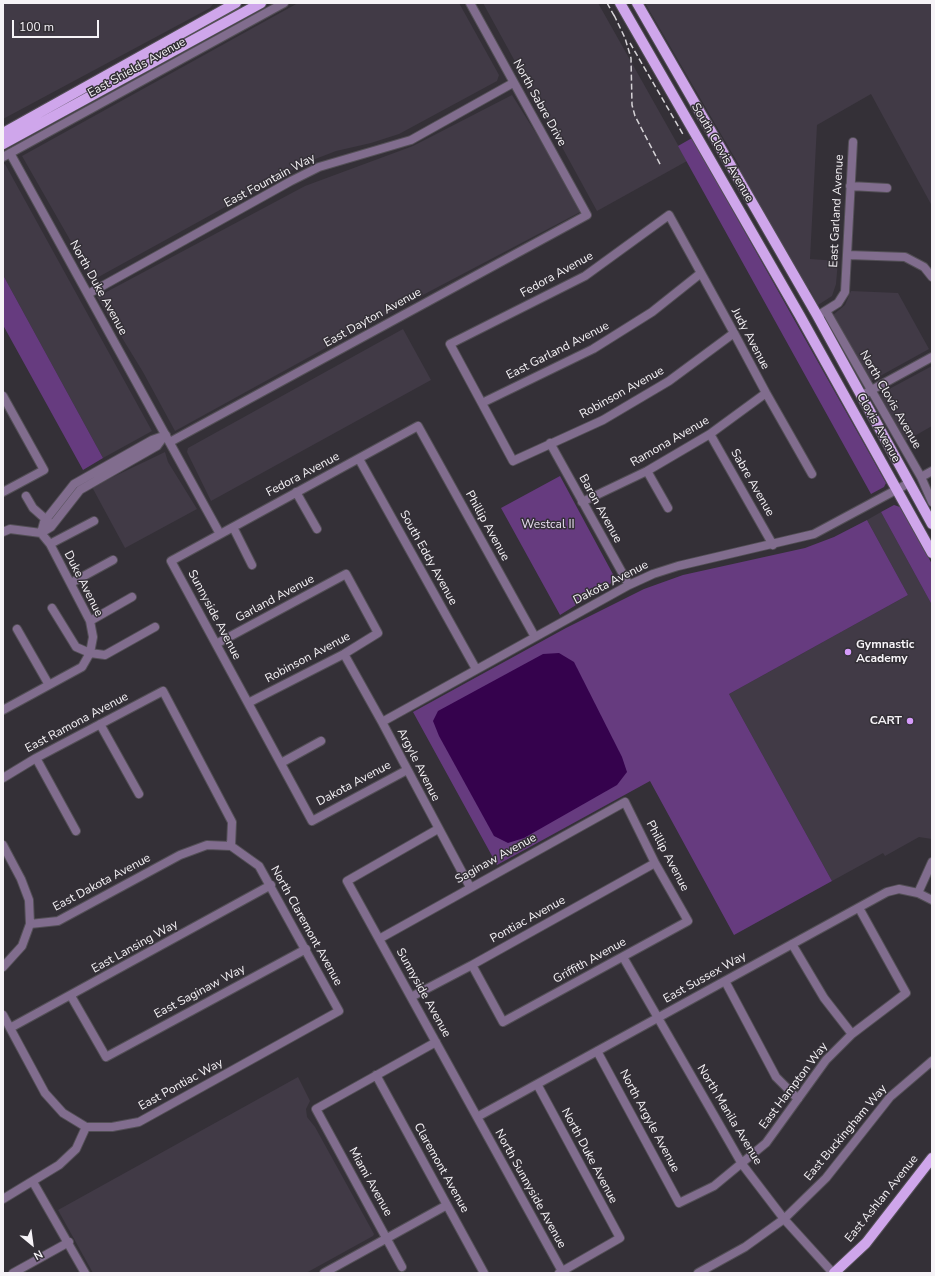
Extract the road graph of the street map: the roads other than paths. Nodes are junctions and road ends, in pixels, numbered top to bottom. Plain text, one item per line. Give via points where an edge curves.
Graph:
1 (261, 3) edge
2 (284, 3) edge
3 (470, 3) edge
4 (620, 3) edge
5 (637, 3) edge
6 (231, 4) edge
7 (235, 17) junction
8 (513, 82) junction
9 (3, 133) edge
10 (700, 141) junction
11 (853, 142) dead end
12 (3, 144) edge
13 (7, 155) edge
14 (850, 186) junction
15 (887, 188) dead end
16 (748, 196) junction
17 (735, 202) junction
18 (587, 215) joint
19 (668, 215) joint
20 (772, 239) junction
21 (848, 255) junction
22 (767, 258) junction
23 (701, 273) junction
24 (932, 277) edge
25 (88, 294) junction
26 (826, 311) junction
27 (816, 315) junction
28 (800, 316) joint
29 (734, 333) junction
30 (932, 357) edge
31 (870, 391) junction
32 (766, 393) junction
33 (3, 396) edge
34 (861, 396) junction
35 (482, 403) junction
36 (418, 426) joint
37 (710, 434) junction
38 (166, 435) junction
39 (170, 442) junction
40 (550, 443) junction
41 (359, 459) junction
42 (647, 471) junction
43 (932, 471) edge
44 (812, 474) dead end
45 (920, 477) junction
46 (909, 483) junction
47 (897, 490) junction
48 (3, 492) edge
49 (296, 492) junction
50 (26, 496) dead end
51 (582, 502) junction
52 (932, 502) edge
53 (668, 508) dead end
54 (94, 521) dead end
55 (49, 522) junction
56 (932, 524) edge
57 (233, 527) junction
58 (317, 529) dead end
59 (3, 532) edge
60 (41, 533) junction
61 (220, 534) junction
62 (50, 544) junction
63 (773, 545) junction
64 (932, 553) edge
65 (113, 560) dead end
66 (252, 565) dead end
67 (346, 574) joint
68 (71, 583) junction
69 (629, 585) junction
70 (132, 597) dead end
71 (52, 608) dead end
72 (90, 621) junction
73 (155, 627) dead end
74 (17, 629) dead end
75 (535, 637) junction
76 (216, 644) junction
77 (90, 653) junction
78 (344, 654) junction
79 (476, 669) junction
80 (49, 685) junction
81 (248, 703) junction
82 (3, 710) edge
83 (382, 722) junction
84 (100, 724) junction
85 (320, 741) dead end
86 (36, 758) junction
87 (281, 763) junction
88 (407, 770) junction
89 (3, 778) edge
90 (139, 794) dead end
91 (625, 802) joint
92 (312, 820) joint
93 (438, 829) junction
94 (76, 831) dead end
95 (3, 845) edge
96 (232, 846) junction
97 (932, 862) edge
98 (656, 863) junction
99 (270, 885) junction
100 (470, 887) junction
101 (918, 893) junction
102 (932, 900) edge
103 (859, 908) junction
104 (688, 921) joint
105 (30, 924) junction
106 (379, 938) junction
107 (792, 944) junction
108 (306, 949) junction
109 (623, 957) junction
110 (472, 965) junction
111 (3, 967) edge
112 (725, 981) junction
113 (71, 996) junction
114 (411, 996) junction
115 (339, 1011) joint
116 (3, 1015) edge
117 (657, 1018) junction
118 (10, 1028) junction
119 (852, 1034) junction
120 (436, 1042) junction
121 (597, 1051) junction
122 (932, 1061) edge
123 (376, 1076) junction
124 (537, 1084) junction
125 (798, 1099) junction
126 (477, 1117) junction
127 (86, 1126) junction
128 (932, 1158) edge
129 (742, 1164) junction
130 (33, 1182) junction
131 (3, 1199) edge
132 (679, 1203) joint
133 (447, 1205) junction
134 (784, 1219) junction
135 (387, 1239) junction
136 (69, 1242) junction
137 (402, 1267) dead end
138 (13, 1273) edge
139 (85, 1273) edge
140 (325, 1273) edge
141 (484, 1273) edge
142 (561, 1273) edge
143 (698, 1273) edge
144 (834, 1273) edge

1 - 7 main road, East Shields Avenue
2 - 13 street, East Shields Avenue
3 - 8 street, North Sabre Drive
4 - 10 main road, South Clovis Avenue
5 - 16 main road, South Clovis Avenue
6 - 7 street
6 - 9 main road, East Shields Avenue
7 - 12 main road, East Shields Avenue
8 - 18 street, North Sabre Drive
8 - 25 street, East Fountain Way via 411,140 312,170
10 - 16 main road via 713,151 740,195
10 - 17 main road, South Clovis Avenue
11 - 14 street, East Garland Avenue
13 - 25 street, North Duke Avenue
14 - 15 street
14 - 21 street, East Garland Avenue
16 - 20 main road, South Clovis Avenue
17 - 20 main road via 745,204 766,238
17 - 22 main road, South Clovis Avenue
18 - 39 street, East Dayton Avenue
19 - 23 street, Judy Avenue
19 - 35 street, Fedora Avenue via 585,276 450,344
20 - 27 main road, South Clovis Avenue
21 - 24 street via 905,257 924,266
21 - 26 street, East Garland Avenue via 845,292 838,303
22 - 27 main road via 781,270 807,313
22 - 28 main road, South Clovis Avenue
23 - 29 street, Judy Avenue
23 - 35 street, East Garland Avenue via 652,312 593,349
25 - 38 street, North Duke Avenue
26 - 27 street, East Garland Avenue
26 - 31 street, North Clovis Avenue
27 - 34 main road, Clovis Avenue
28 - 47 main road, Clovis Avenue
29 - 32 street, Judy Avenue
29 - 40 street, Robinson Avenue via 669,381 603,420
30 - 31 street
31 - 34 street
31 - 45 street, North Clovis Avenue
32 - 37 street, Ramona Avenue
32 - 44 street, Judy Avenue
33 - 48 street via 44,470
34 - 46 main road, Clovis Avenue
35 - 40 street, Robinson Avenue via 513,461
36 - 41 street, Fedora Avenue
36 - 75 street, Phillip Avenue
37 - 42 street, Ramona Avenue
37 - 63 street, Sabre Avenue
38 - 39 street, North Duke Avenue
38 - 55 street via 152,440 74,484
39 - 61 street
40 - 51 street, Baron Avenue
41 - 49 street, Fedora Avenue
41 - 79 street, South Eddy Avenue
42 - 51 street, Ramona Avenue
42 - 53 street
43 - 45 street
45 - 52 street, North Clovis Avenue
46 - 47 street, Dakota Avenue
46 - 56 main road, Clovis Avenue
47 - 63 street, Dakota Avenue via 814,534
47 - 64 main road, Clovis Avenue
49 - 57 street, Fedora Avenue
49 - 58 street
50 - 55 street via 33,508
51 - 69 street, Baron Avenue
54 - 62 street
55 - 60 street
57 - 61 street, Fedora Avenue
57 - 66 street
59 - 60 street via 10,530
60 - 62 street, Duke Avenue
61 - 76 street, Sunnyside Avenue via 172,561
62 - 68 street, Duke Avenue
63 - 69 street, Dakota Avenue via 678,566
65 - 68 street
67 - 76 street, Garland Avenue
67 - 78 street, Robinson Avenue via 378,633
68 - 72 street, Duke Avenue
69 - 75 street, Dakota Avenue
70 - 72 street
71 - 77 street via 76,647
72 - 77 street, Duke Avenue via 93,638
73 - 77 street via 105,655
74 - 80 street
75 - 79 street, Dakota Avenue
76 - 81 street, Sunnyside Avenue
77 - 80 street, Duke Avenue via 82,667
78 - 81 street, Robinson Avenue
78 - 83 street, Argyle Avenue
79 - 83 street, Dakota Avenue
80 - 82 street, Duke Avenue
81 - 87 street, Sunnyside Avenue
83 - 88 street, Argyle Avenue
84 - 86 street, East Ramona Avenue
84 - 90 street
84 - 96 street, East Ramona Avenue via 163,691 232,822
85 - 87 street
86 - 89 street, East Ramona Avenue
86 - 94 street
87 - 92 street, Sunnyside Avenue
88 - 92 street, Dakota Avenue
88 - 93 street, Argyle Avenue
91 - 98 street, Phillip Avenue
91 - 100 street, Saginaw Avenue
93 - 100 street, Argyle Avenue
93 - 106 street, Sunnyside Avenue via 347,881
95 - 105 street via 29,900
96 - 99 street, North Claremont Avenue via 259,866
96 - 105 street, East Dakota Avenue via 207,845 180,855 58,921
97 - 101 street
98 - 104 street, Phillip Avenue
98 - 110 street, Pontiac Avenue
99 - 108 street, North Claremont Avenue
99 - 113 street, East Lansing Way
100 - 106 street, Saginaw Avenue
101 - 102 street
101 - 103 street, East Sussex Way via 892,890
103 - 107 street, East Sussex Way
103 - 119 street, East Hampton Way via 906,993
104 - 109 street, Griffith Avenue
105 - 111 street via 22,946
106 - 114 street, Sunnyside Avenue
107 - 112 street, East Sussex Way
107 - 119 street via 824,998
108 - 113 street, East Saginaw Way via 106,1057
108 - 115 street, North Claremont Avenue
109 - 110 street, Griffith Avenue via 503,1022
109 - 117 street, North Manila Avenue
110 - 114 street, Pontiac Avenue
112 - 117 street, East Sussex Way
112 - 125 street via 776,1077
113 - 118 street, East Lansing Way
114 - 120 street, Sunnyside Avenue
115 - 127 street, East Pontiac Way via 139,1122 112,1127
116 - 118 street
117 - 121 street, East Sussex Way
117 - 129 street, North Manila Avenue
118 - 127 street via 45,1092 63,1113
119 - 125 street, East Hampton Way via 826,1060
120 - 123 street
120 - 126 street, Sunnyside Avenue
121 - 124 street, East Sussex Way
121 - 132 street, North Argyle Avenue
122 - 134 street, East Buckingham Way via 890,1098 826,1178
123 - 133 street, Claremont Avenue
123 - 135 street, Miami Avenue via 316,1109
124 - 126 street, East Sussex Way
124 - 142 street, North Duke Avenue via 620,1238
125 - 129 street, East Hampton Way via 766,1143
126 - 142 street, North Sunnyside Avenue
127 - 130 street via 76,1149 60,1165
128 - 144 main road, East Ashlan Avenue via 870,1238
129 - 132 street, East Hampton Way via 714,1186
129 - 134 street, North Manila Avenue
130 - 131 street
130 - 136 street
133 - 135 street
133 - 141 street, Claremont Avenue
134 - 143 street, East Buckingham Way via 745,1247
134 - 144 street, North Manila Avenue
135 - 137 street, Miami Avenue
135 - 140 street
136 - 138 street
136 - 139 street

